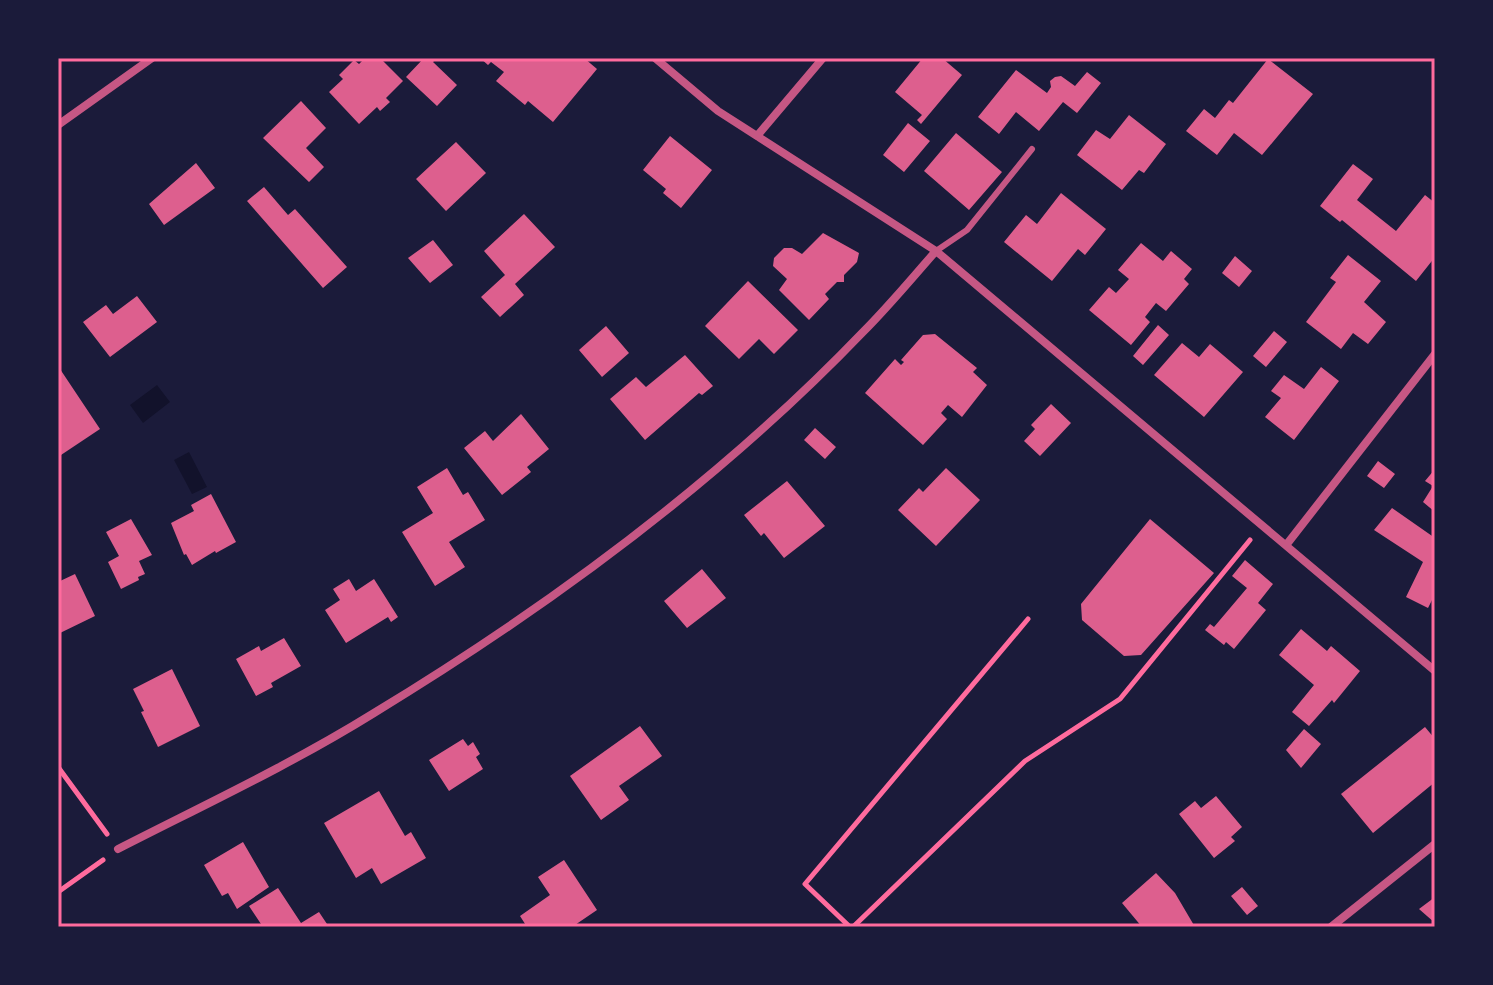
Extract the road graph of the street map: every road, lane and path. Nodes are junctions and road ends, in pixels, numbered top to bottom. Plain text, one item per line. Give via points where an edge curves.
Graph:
1 (152, 58) edge
2 (655, 58) edge
3 (823, 58) edge
4 (58, 125) edge
5 (757, 136) junction
6 (1032, 149) dead end
7 (936, 251) junction
8 (1435, 354) edge
9 (1263, 524) junction
10 (1287, 544) junction
11 (1028, 619) dead end
12 (1435, 671) edge
13 (58, 767) edge
14 (1435, 844) edge
15 (118, 849) junction
16 (58, 892) edge
17 (852, 927) edge
18 (1331, 927) edge

1 - 4 street
2 - 5 street
3 - 5 street
5 - 7 street
6 - 7 lane via 967,230
7 - 9 street
7 - 15 street via 864,332 788,405 651,524 564,589 371,715
8 - 10 street
9 - 10 street
9 - 17 path via 1120,699 1025,761
10 - 12 street
11 - 17 path via 805,884
13 - 15 path
14 - 18 street
15 - 16 path

